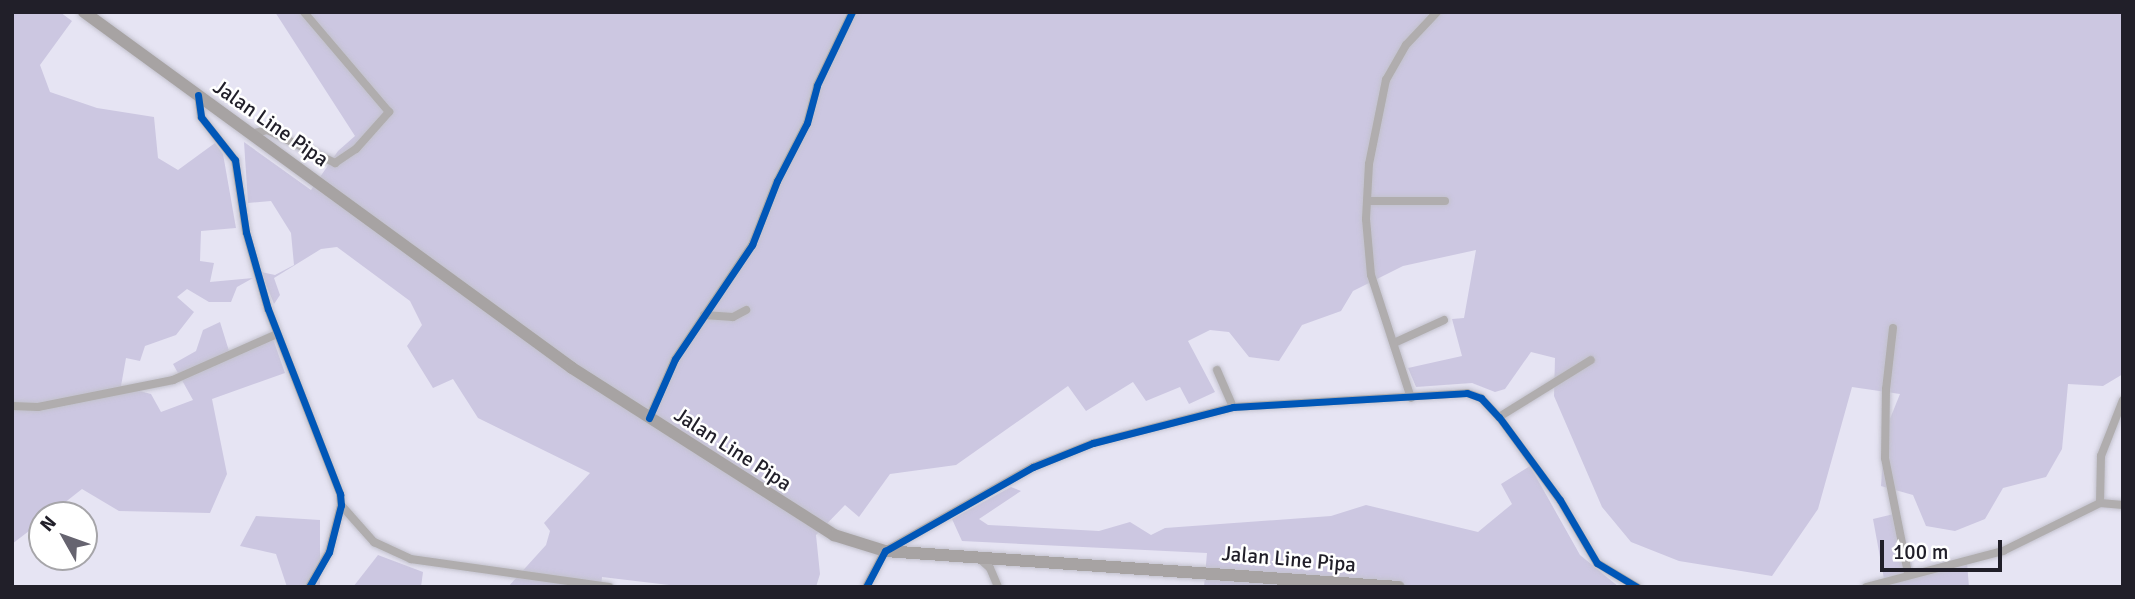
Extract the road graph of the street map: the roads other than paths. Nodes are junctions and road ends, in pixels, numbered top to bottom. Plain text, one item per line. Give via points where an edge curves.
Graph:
1 (84, 12) edge
2 (304, 12) edge
3 (1437, 12) edge
4 (851, 13) edge
5 (198, 95) junction
6 (251, 134) junction
7 (1368, 201) junction
8 (1445, 201) dead end
9 (746, 310) dead end
10 (704, 314) junction
11 (1444, 320) dead end
12 (1893, 328) dead end
13 (277, 334) junction
14 (1394, 343) junction
15 (1591, 360) dead end
16 (1217, 370) dead end
17 (1411, 398) junction
18 (2123, 400) edge
19 (12, 406) edge
20 (1233, 407) junction
21 (1499, 417) junction
22 (649, 418) junction
23 (2100, 503) junction
24 (341, 505) junction
25 (2123, 505) edge
26 (885, 551) junction
27 (978, 557) junction
28 (1908, 573) junction
29 (531, 577) junction
30 (309, 587) edge
31 (533, 587) edge
32 (609, 587) edge
33 (866, 587) edge
34 (998, 587) edge
35 (1399, 587) edge
36 (1637, 587) edge
37 (1866, 587) edge

1 - 5 main road, Jalan Line Pipa
2 - 6 street via 389,112 356,149 335,163 267,130
3 - 7 street via 1406,45 1386,80 1372,132
4 - 10 street via 817,85 807,123 777,181 760,230
5 - 6 main road, Jalan Line Pipa
5 - 13 street via 201,117 235,160 250,250
6 - 22 main road, Jalan Line Pipa via 527,337
7 - 8 street
7 - 14 street via 1371,275
9 - 10 street via 733,317
10 - 22 street via 675,359
11 - 14 street
12 - 28 street via 1885,458
13 - 19 street via 173,380 38,407
13 - 24 street via 333,472
14 - 17 street
15 - 21 street
16 - 20 street
17 - 20 street
17 - 21 street via 1467,393 1481,398
18 - 23 street via 2101,456
20 - 26 street via 1047,460
21 - 36 street via 1560,500 1597,563
22 - 26 main road, Jalan Line Pipa via 823,530
23 - 25 street
23 - 28 street via 2013,547
24 - 29 street via 365,535 397,554 428,563
24 - 30 street via 329,552
26 - 27 main road, Jalan Line Pipa
26 - 33 street
27 - 34 street via 990,568
27 - 35 main road, Jalan Line Pipa
28 - 37 street
29 - 31 street
29 - 32 street

